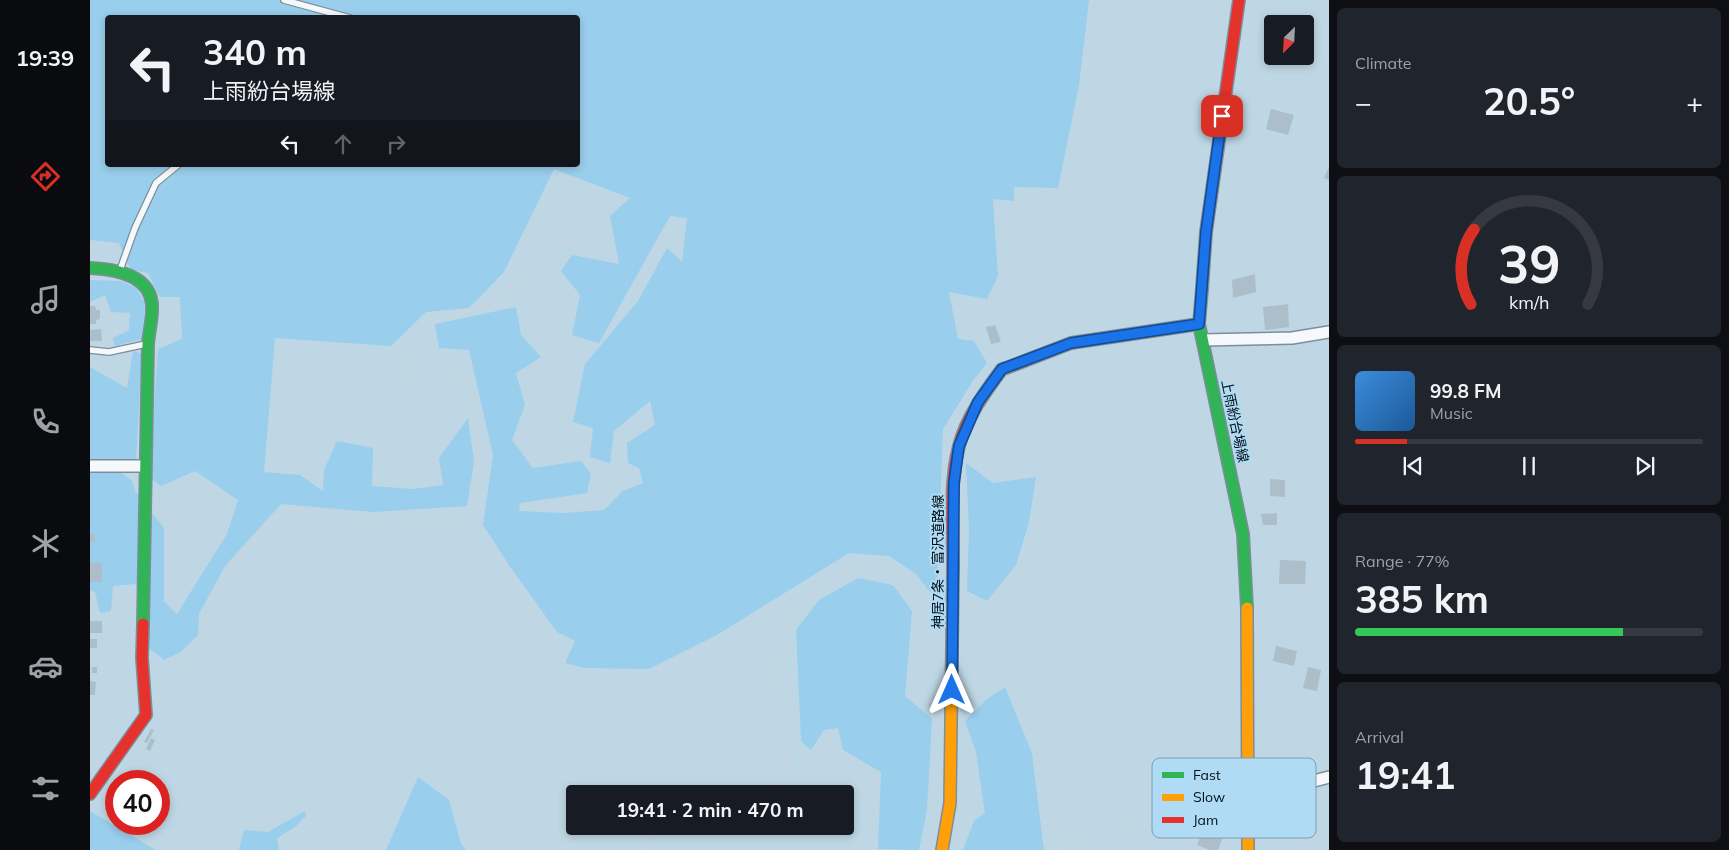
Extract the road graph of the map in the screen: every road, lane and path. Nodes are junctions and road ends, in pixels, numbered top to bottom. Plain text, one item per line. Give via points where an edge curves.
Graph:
1 (284, 0) edge
2 (1239, 0) edge
3 (339, 15) edge
4 (176, 167) edge
5 (576, 240) dead end
6 (90, 268) edge
7 (120, 272) junction
8 (1199, 324) junction
9 (1329, 332) edge
10 (1202, 340) junction
11 (148, 344) junction
12 (90, 350) edge
13 (90, 466) edge
14 (145, 466) junction
15 (157, 701) dead end
16 (952, 709) junction
17 (1248, 758) edge
18 (1329, 777) edge
19 (1316, 780) edge
20 (781, 785) edge
21 (90, 794) edge
22 (1152, 823) edge
23 (661, 835) edge
24 (1051, 849) edge
25 (646, 850) edge
26 (942, 850) edge

1 - 3 lane
2 - 8 street, 上雨紛台場線 via 1206,232
4 - 7 lane via 156,183 135,228
5 - 15 path via 542,249 496,300 424,326 413,352 413,382 452,364 474,399 479,462 472,516 372,518 291,509 272,519 231,568 213,596 204,638
6 - 7 street
7 - 11 street via 145,284 152,303
8 - 10 street, 上雨紛台場線
8 - 16 street, 神居7条・富沢道路線 via 1071,343 1002,369 978,402 959,446 954,483
9 - 10 street via 1292,338
10 - 17 street, 上雨紛台場線 via 1242,534 1247,609
11 - 12 lane via 109,352
11 - 14 street
13 - 14 street
14 - 21 street via 142,658 146,715
16 - 20 path via 924,700 922,604 912,583 873,562 852,565 793,608 777,656 786,771
16 - 26 street, 神居7条・富沢道路線 via 950,803
18 - 19 street
22 - 24 path
23 - 25 path

